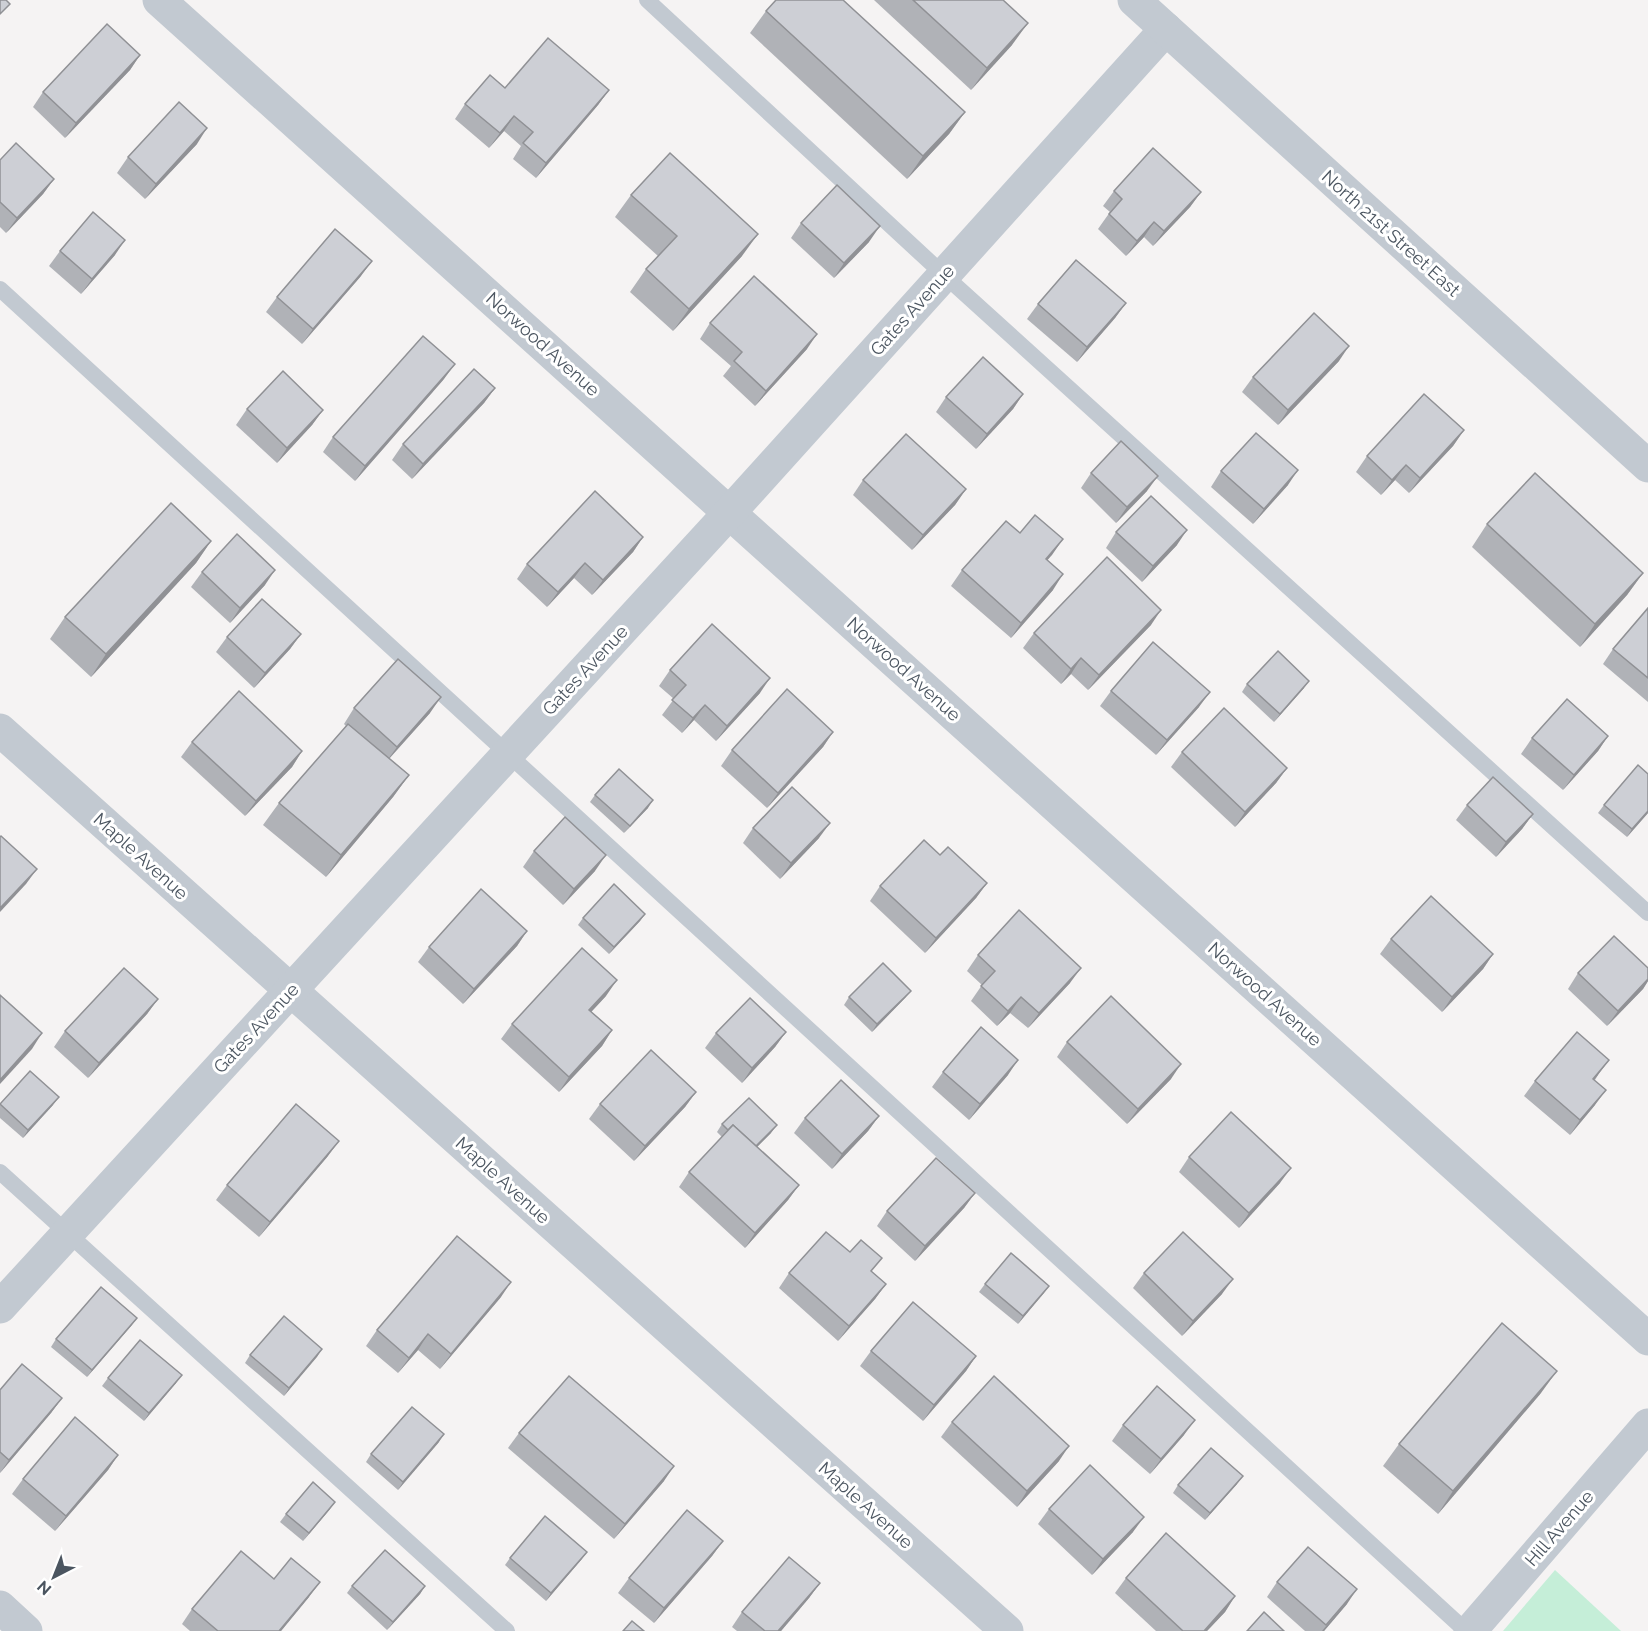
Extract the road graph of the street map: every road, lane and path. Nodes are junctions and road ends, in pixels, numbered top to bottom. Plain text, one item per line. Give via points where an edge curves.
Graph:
1 (159, 0) edge
2 (647, 0) edge
3 (1134, 0) edge
4 (1166, 29) junction
5 (944, 275) junction
6 (0, 290) edge
7 (1648, 466) edge
8 (730, 512) junction
9 (0, 730) edge
10 (509, 753) junction
11 (1648, 913) edge
12 (291, 990) junction
13 (0, 1172) edge
14 (68, 1232) junction
15 (0, 1307) edge
16 (1648, 1340) edge
17 (1648, 1425) edge
18 (0, 1607) edge
19 (26, 1631) edge
20 (507, 1631) edge
21 (1007, 1631) edge
22 (1468, 1631) edge

1 - 8 street, Norwood Avenue
2 - 5 lane
3 - 4 street, North 21st Street East
4 - 5 street, Gates Avenue
4 - 7 street, North 21st Street East
5 - 8 street, Gates Avenue
5 - 11 lane
6 - 10 lane
8 - 10 street, Gates Avenue
8 - 16 street, Norwood Avenue
9 - 12 street, Maple Avenue
10 - 12 street, Gates Avenue
10 - 22 lane
12 - 14 street, Gates Avenue
12 - 21 street, Maple Avenue
13 - 14 lane
14 - 15 street, Gates Avenue
14 - 20 lane
17 - 22 street, Hill Avenue
18 - 19 street

